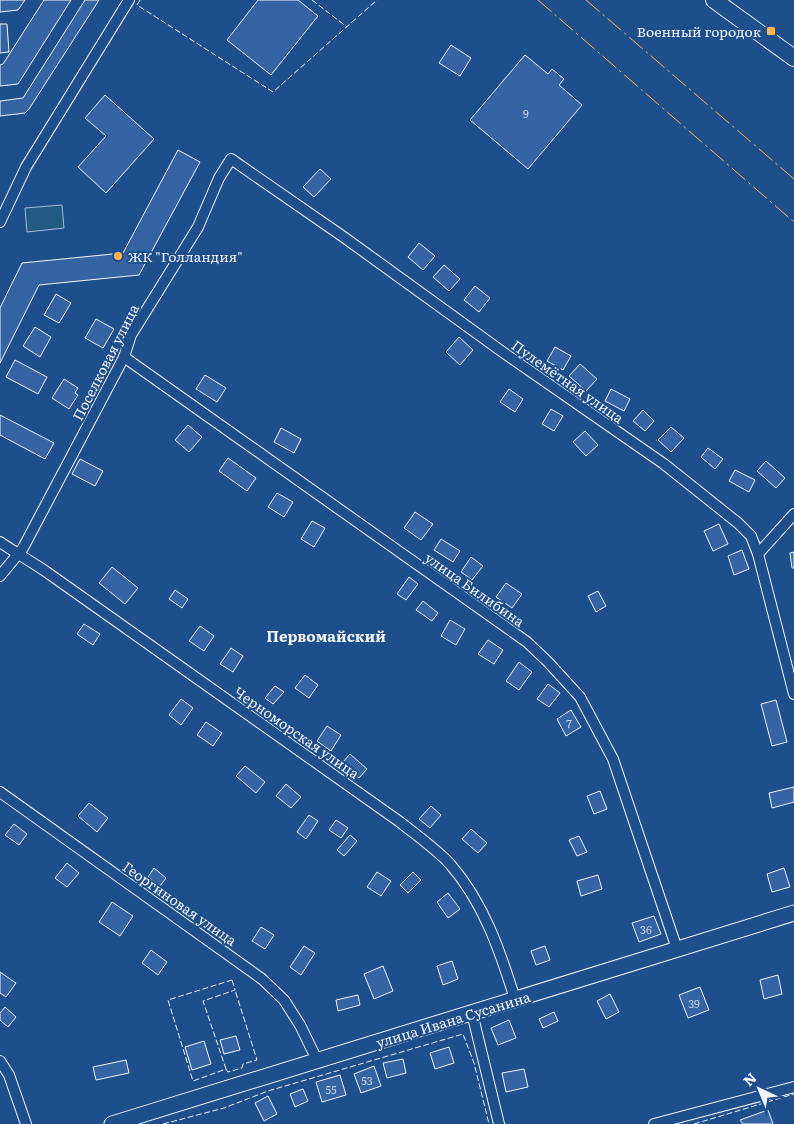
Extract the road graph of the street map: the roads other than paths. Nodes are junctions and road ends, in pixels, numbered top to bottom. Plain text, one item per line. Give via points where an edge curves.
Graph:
1 (129, 0) edge
2 (714, 0) edge
3 (794, 58) edge
4 (231, 158) joint
5 (0, 222) edge
6 (124, 357) junction
7 (794, 514) edge
8 (0, 542) edge
9 (758, 554) junction
10 (18, 555) junction
11 (0, 576) edge
12 (794, 694) edge
13 (0, 792) edge
14 (794, 913) edge
15 (677, 949) junction
16 (515, 999) junction
17 (472, 1013) junction
18 (317, 1060) junction
19 (0, 1061) edge
20 (794, 1087) edge
21 (26, 1124) edge
22 (112, 1124) edge
23 (499, 1124) edge
24 (654, 1124) edge

1 - 5 street via 26,167
2 - 3 main road
4 - 6 street, Поселковая улица via 198,226 131,335
4 - 9 street, Пулемётная улица via 504,354 664,464 738,522 751,536
6 - 10 street, Поселковая улица
6 - 15 street, улица Билибина via 527,642 548,662 580,697 613,759
7 - 9 street
8 - 10 street, Черноморская улица
9 - 12 street, Пулемётная улица
10 - 11 street, Поселковая улица
10 - 16 street, Черноморская улица via 392,816 437,852 468,886 485,917
13 - 18 street, Георгиновая улица via 262,979 284,1000
14 - 15 street, улица Ивана Сусанина
15 - 16 street, улица Ивана Сусанина
16 - 17 street, улица Ивана Сусанина
17 - 18 street, улица Ивана Сусанина
17 - 23 street
18 - 22 street, улица Ивана Сусанина
19 - 21 street via 9,1075
20 - 24 street

